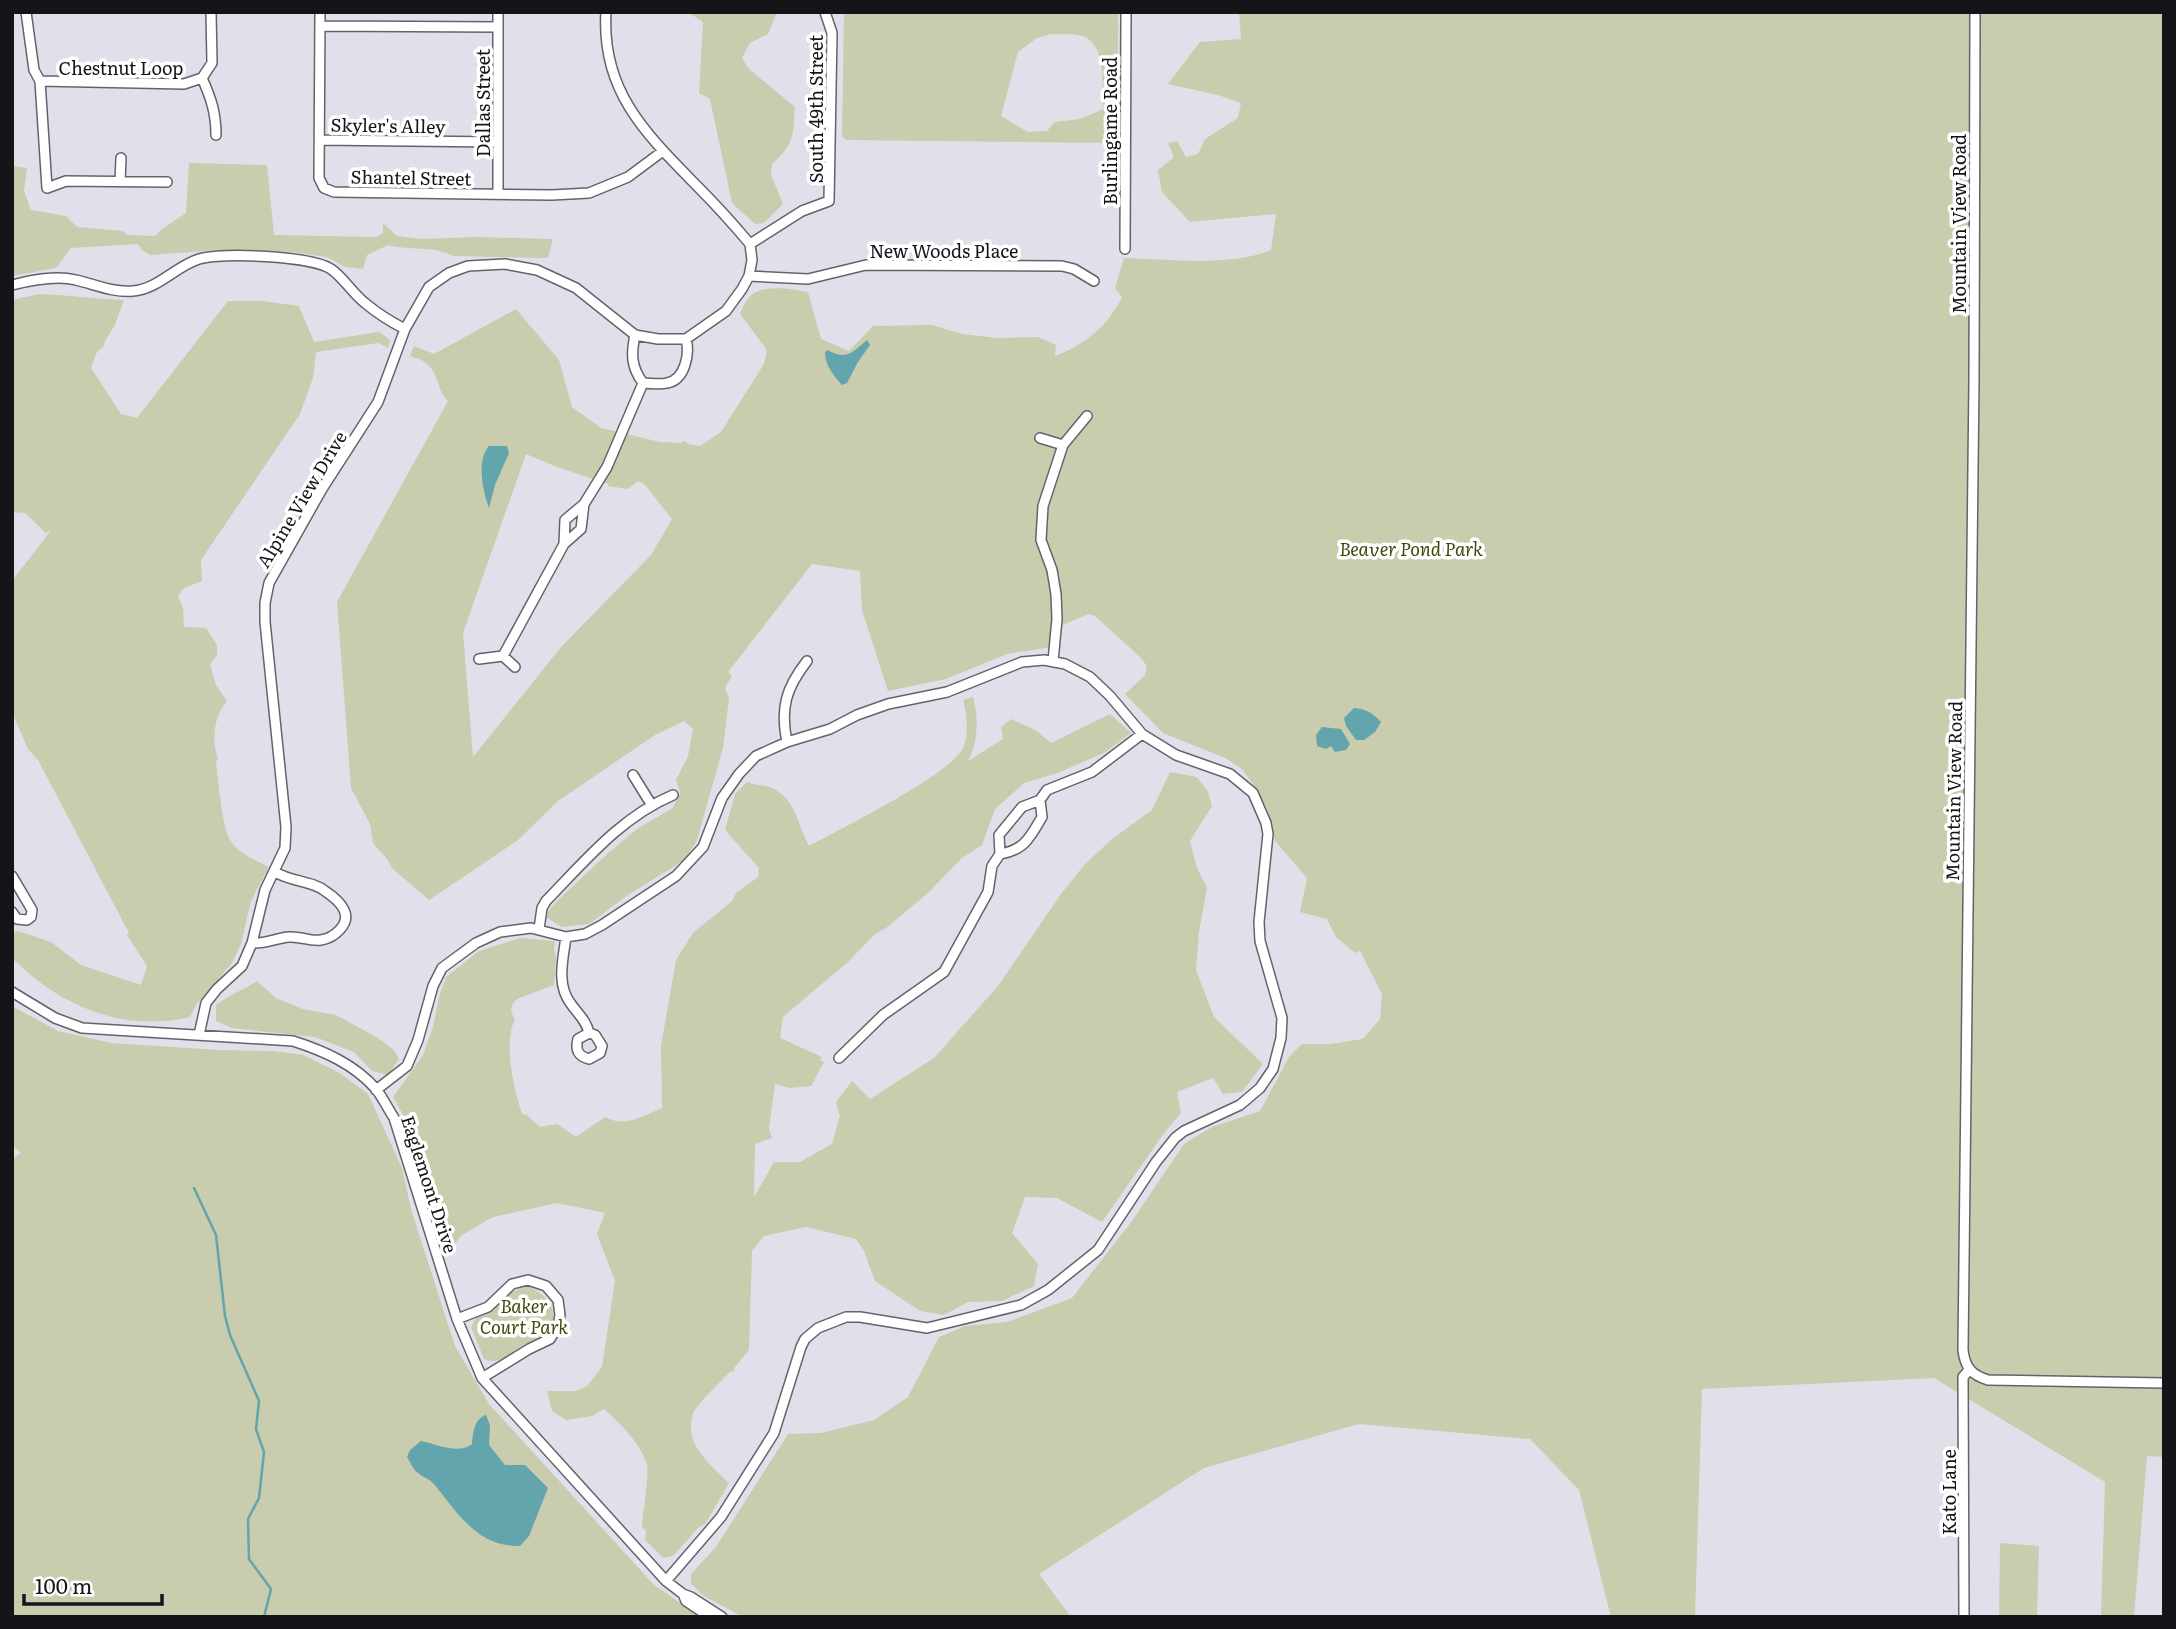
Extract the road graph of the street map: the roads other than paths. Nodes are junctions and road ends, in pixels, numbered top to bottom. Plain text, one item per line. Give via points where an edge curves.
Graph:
1 (26, 12) edge
2 (211, 12) edge
3 (320, 12) edge
4 (498, 12) edge
5 (606, 12) edge
6 (825, 12) edge
7 (1126, 12) edge
8 (1975, 12) edge
9 (320, 26) junction
10 (498, 27) junction
11 (202, 78) junction
12 (40, 81) junction
13 (216, 135) dead end
14 (320, 140) junction
15 (498, 142) junction
16 (663, 151) junction
17 (121, 158) dead end
18 (120, 182) junction
19 (167, 182) dead end
20 (498, 194) junction
21 (750, 244) junction
22 (1125, 249) dead end
23 (749, 276) junction
24 (1094, 281) dead end
25 (12, 285) edge
26 (405, 329) junction
27 (635, 335) junction
28 (686, 339) junction
29 (643, 383) junction
30 (1087, 416) dead end
31 (1040, 438) dead end
32 (1063, 445) junction
33 (584, 504) junction
34 (564, 544) junction
35 (503, 656) junction
36 (479, 659) dead end
37 (807, 661) dead end
38 (1053, 661) junction
39 (514, 667) dead end
40 (1142, 734) junction
41 (787, 742) junction
42 (634, 775) dead end
43 (673, 796) dead end
44 (1040, 800) junction
45 (651, 804) junction
46 (1000, 854) junction
47 (275, 872) junction
48 (12, 876) edge
49 (12, 912) edge
50 (539, 929) junction
51 (565, 937) junction
52 (252, 943) junction
53 (12, 992) edge
54 (589, 1033) dead end
55 (199, 1035) junction
56 (839, 1058) dead end
57 (376, 1090) junction
58 (457, 1319) junction
59 (1969, 1370) junction
60 (482, 1378) junction
61 (2164, 1383) edge
62 (666, 1581) junction
63 (682, 1594) junction
64 (710, 1617) edge
65 (722, 1617) edge
66 (1964, 1617) edge

1 - 12 street, Chestnut Loop via 34,70
2 - 11 street, Chestnut Loop via 212,63
3 - 9 street, Shantel Street
4 - 10 street, Dallas Street
5 - 16 street via 606,46 618,88 630,111
6 - 21 street, South 49th Street via 832,33 830,201 802,211
7 - 22 street, Burlingame Road
8 - 59 street, Mountain View Road via 1963,1350
9 - 10 street
9 - 14 street, Shantel Street
10 - 15 street, Dallas Street
11 - 12 street, Chestnut Loop via 184,83
11 - 13 street via 212,99
12 - 18 street via 47,188 66,181
14 - 15 street, Skyler's Alley
14 - 20 street, Shantel Street via 319,178 324,188 334,192
15 - 20 street, Dallas Street
16 - 20 street, Shantel Street via 628,177 589,193
16 - 21 street
17 - 18 street
18 - 19 street
21 - 23 street
23 - 24 street, New Woods Place via 808,279 866,265 1062,266
23 - 28 street via 726,311
25 - 26 street via 59,278 133,291 200,258 299,259 329,268 364,302
26 - 27 street, Alpine View Drive via 429,287 449,273 468,266 505,264 537,270 576,288
26 - 47 street, Alpine View Drive via 378,402 269,583 265,622 286,827 285,848
27 - 28 street
27 - 29 street via 633,365
28 - 29 street via 680,375 670,383
29 - 33 street via 607,467
30 - 32 street
31 - 32 street
32 - 38 street via 1041,521 1057,619
33 - 34 street via 581,529
33 - 34 street via 565,520
34 - 35 street
35 - 36 street
35 - 39 street
37 - 41 street via 784,702
38 - 40 street via 1090,677
38 - 41 street via 1022,662 947,692 888,704
40 - 44 street via 1092,772 1047,790
40 - 62 street via 1176,755 1230,774 1253,793 1266,823 1268,853 1260,941 1282,1018 1273,1069 1248,1101 1175,1139 1098,1250 1021,1306 927,1328 860,1317 846,1317 818,1328 805,1339 779,1420 760,1456 721,1517
41 - 51 street via 756,756 739,774 722,798 704,847 676,876 602,925
42 - 45 street
43 - 45 street
44 - 46 street via 1022,807 999,835
44 - 46 street via 1042,817 1029,839 1015,851
45 - 50 street via 603,843 547,901
46 - 56 street via 992,866 988,891 944,972 883,1015
47 - 52 street, Alpine View Drive via 265,890
47 - 52 street via 324,890 345,911 346,919 341,929 319,941 295,936
48 - 49 street via 32,910 27,920
50 - 51 street
50 - 57 street via 500,932 442,968 407,1066
51 - 54 street via 562,987
52 - 55 street, Alpine View Drive via 242,965 206,1003
53 - 55 street, Eaglemont Drive via 82,1028
55 - 57 street, Eaglemont Drive via 293,1041 322,1050
57 - 58 street, Eaglemont Drive via 394,1118
58 - 60 street, Eaglemont Drive
58 - 60 street via 488,1307 503,1290 528,1280 546,1286 558,1300 558,1326 550,1339
59 - 61 street via 1989,1381
59 - 66 street, Kato Lane via 1964,1377
60 - 62 street, Eaglemont Drive
62 - 63 street, Eaglemont Drive
63 - 64 street, Eaglemont Drive
63 - 65 street, Eaglemont Drive

